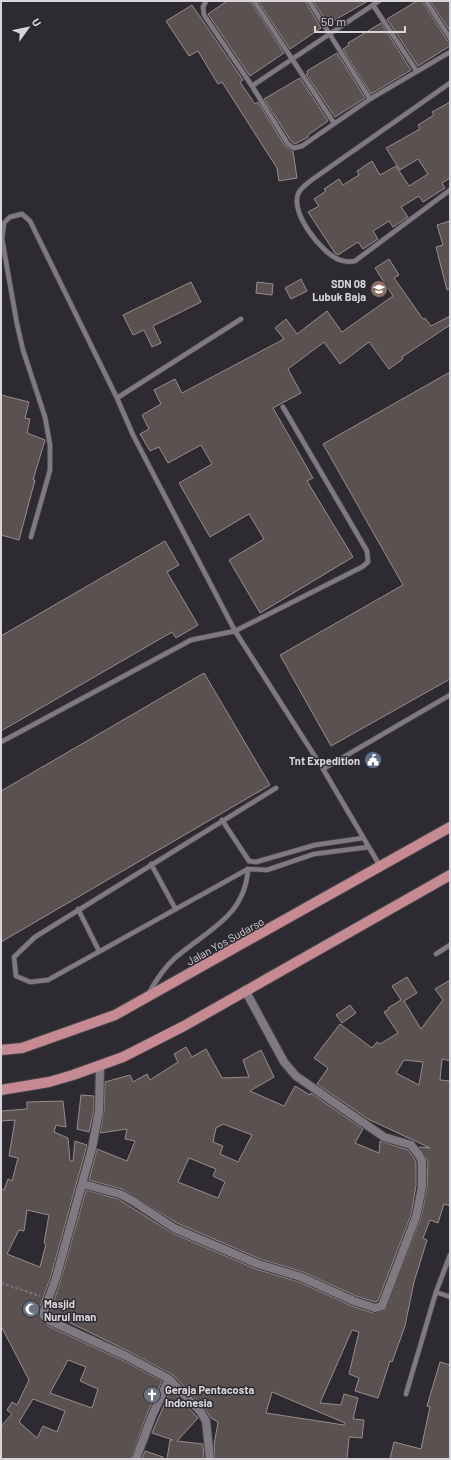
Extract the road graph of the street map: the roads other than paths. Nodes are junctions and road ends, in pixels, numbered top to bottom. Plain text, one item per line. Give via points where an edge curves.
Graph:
1 (206, 1) edge
2 (254, 1) edge
3 (309, 1) edge
4 (379, 1) edge
5 (426, 1) edge
6 (373, 5) junction
7 (329, 33) junction
8 (450, 38) edge
9 (450, 52) edge
10 (292, 59) junction
11 (416, 70) junction
12 (450, 83) edge
13 (252, 86) junction
14 (370, 99) junction
15 (334, 124) junction
16 (450, 190) edge
17 (241, 319) dead end
18 (117, 398) junction
19 (283, 407) dead end
20 (31, 537) dead end
21 (236, 631) junction
22 (450, 696) edge
23 (1, 742) edge
24 (323, 769) junction
25 (276, 788) dead end
26 (222, 820) junction
27 (450, 827) edge
28 (363, 838) junction
29 (369, 847) junction
30 (151, 864) junction
31 (381, 868) junction
32 (248, 869) junction
33 (450, 874) edge
34 (176, 908) junction
35 (78, 909) junction
36 (450, 945) edge
37 (99, 951) junction
38 (436, 954) dead end
39 (245, 990) junction
40 (145, 1000) junction
41 (1, 1050) edge
42 (100, 1066) junction
43 (1, 1090) edge
44 (83, 1184) junction
45 (450, 1255) edge
46 (436, 1292) junction
47 (450, 1297) edge
48 (169, 1379) junction
49 (406, 1394) dead end
50 (136, 1459) edge
51 (210, 1459) edge

1 - 13 lane via 203,7 204,15
2 - 10 lane
3 - 7 lane
4 - 6 lane
5 - 8 lane
6 - 7 lane
6 - 11 lane
7 - 10 lane
7 - 14 lane
9 - 11 lane
10 - 13 lane
10 - 15 lane
11 - 14 lane
12 - 16 lane via 313,179 299,192 297,201 303,222 315,239 327,253 346,262 355,261
13 - 15 lane via 292,147 302,146
14 - 15 lane
17 - 18 lane
18 - 20 lane via 30,221 22,214 10,217 4,223 2,239 12,301 23,350 45,418 50,445 50,470
18 - 21 lane via 133,435
19 - 21 lane via 367,551 368,562
21 - 23 lane via 192,640
21 - 24 lane
22 - 24 lane
24 - 28 lane
25 - 26 lane
26 - 28 lane via 249,861 256,862 316,845
26 - 30 lane
27 - 31 main road, Jalan Yos Sudarso
28 - 29 lane
29 - 31 lane
29 - 32 lane via 314,854 267,870
30 - 34 lane
30 - 35 lane
31 - 40 main road, Jalan Yos Sudarso
32 - 34 lane
32 - 40 lane via 241,898 230,915 174,959 160,975
33 - 39 main road
34 - 37 lane
35 - 37 lane
35 - 37 lane via 35,936 24,946 14,957 16,976 30,982 48,980
36 - 38 lane
39 - 42 main road via 184,1026
39 - 44 street via 284,1062 296,1076 384,1137 411,1145 420,1155 422,1187 416,1217 382,1306 375,1308 354,1301 301,1277 258,1264 174,1228 120,1194
40 - 41 main road, Jalan Yos Sudarso via 84,1028 22,1048
42 - 43 main road via 48,1082
42 - 44 street via 99,1112
44 - 48 street via 44,1311 47,1319
45 - 46 lane
46 - 47 lane
46 - 49 lane
48 - 50 street
48 - 51 street via 200,1411 206,1421

